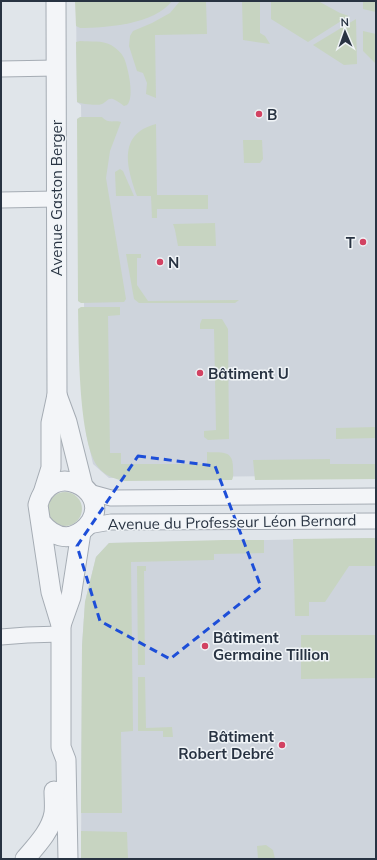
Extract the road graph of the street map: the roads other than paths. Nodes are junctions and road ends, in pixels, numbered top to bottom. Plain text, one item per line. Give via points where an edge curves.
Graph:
1 (56, 1) edge
2 (56, 68) junction
3 (1, 69) edge
4 (56, 199) junction
5 (1, 200) edge
6 (56, 395) junction
7 (86, 489) junction
8 (44, 490) junction
9 (376, 496) edge
10 (376, 521) edge
11 (40, 522) junction
12 (84, 529) junction
13 (61, 630) junction
14 (1, 637) edge
15 (61, 746) junction
16 (25, 859) edge
17 (68, 859) edge

1 - 2 street, Avenue Gaston Berger
2 - 3 street
2 - 4 street, Avenue Gaston Berger
4 - 5 street
4 - 6 street, Avenue Gaston Berger
6 - 7 street, Avenue Gaston Berger via 67,422
6 - 8 street, Avenue Gaston Berger via 51,422 51,468
7 - 8 street via 73,481 62,481
7 - 9 street, Avenue du Professeur Léon Bernard via 111,498
7 - 12 street, Avenue Gaston Berger via 93,500 94,510
8 - 11 street, Avenue Gaston Berger via 38,505
10 - 12 street, Avenue du Professeur Léon Bernard via 111,522
11 - 12 street via 58,536 70,536
11 - 13 street, Avenue Gaston Berger via 51,592
12 - 13 street, Avenue Gaston Berger via 71,597
13 - 14 street
13 - 15 street, Avenue Gaston Berger
15 - 16 street, Avenue Gaston Berger via 55,760 54,814 40,842
15 - 17 street, Avenue Gaston Berger via 66,760

